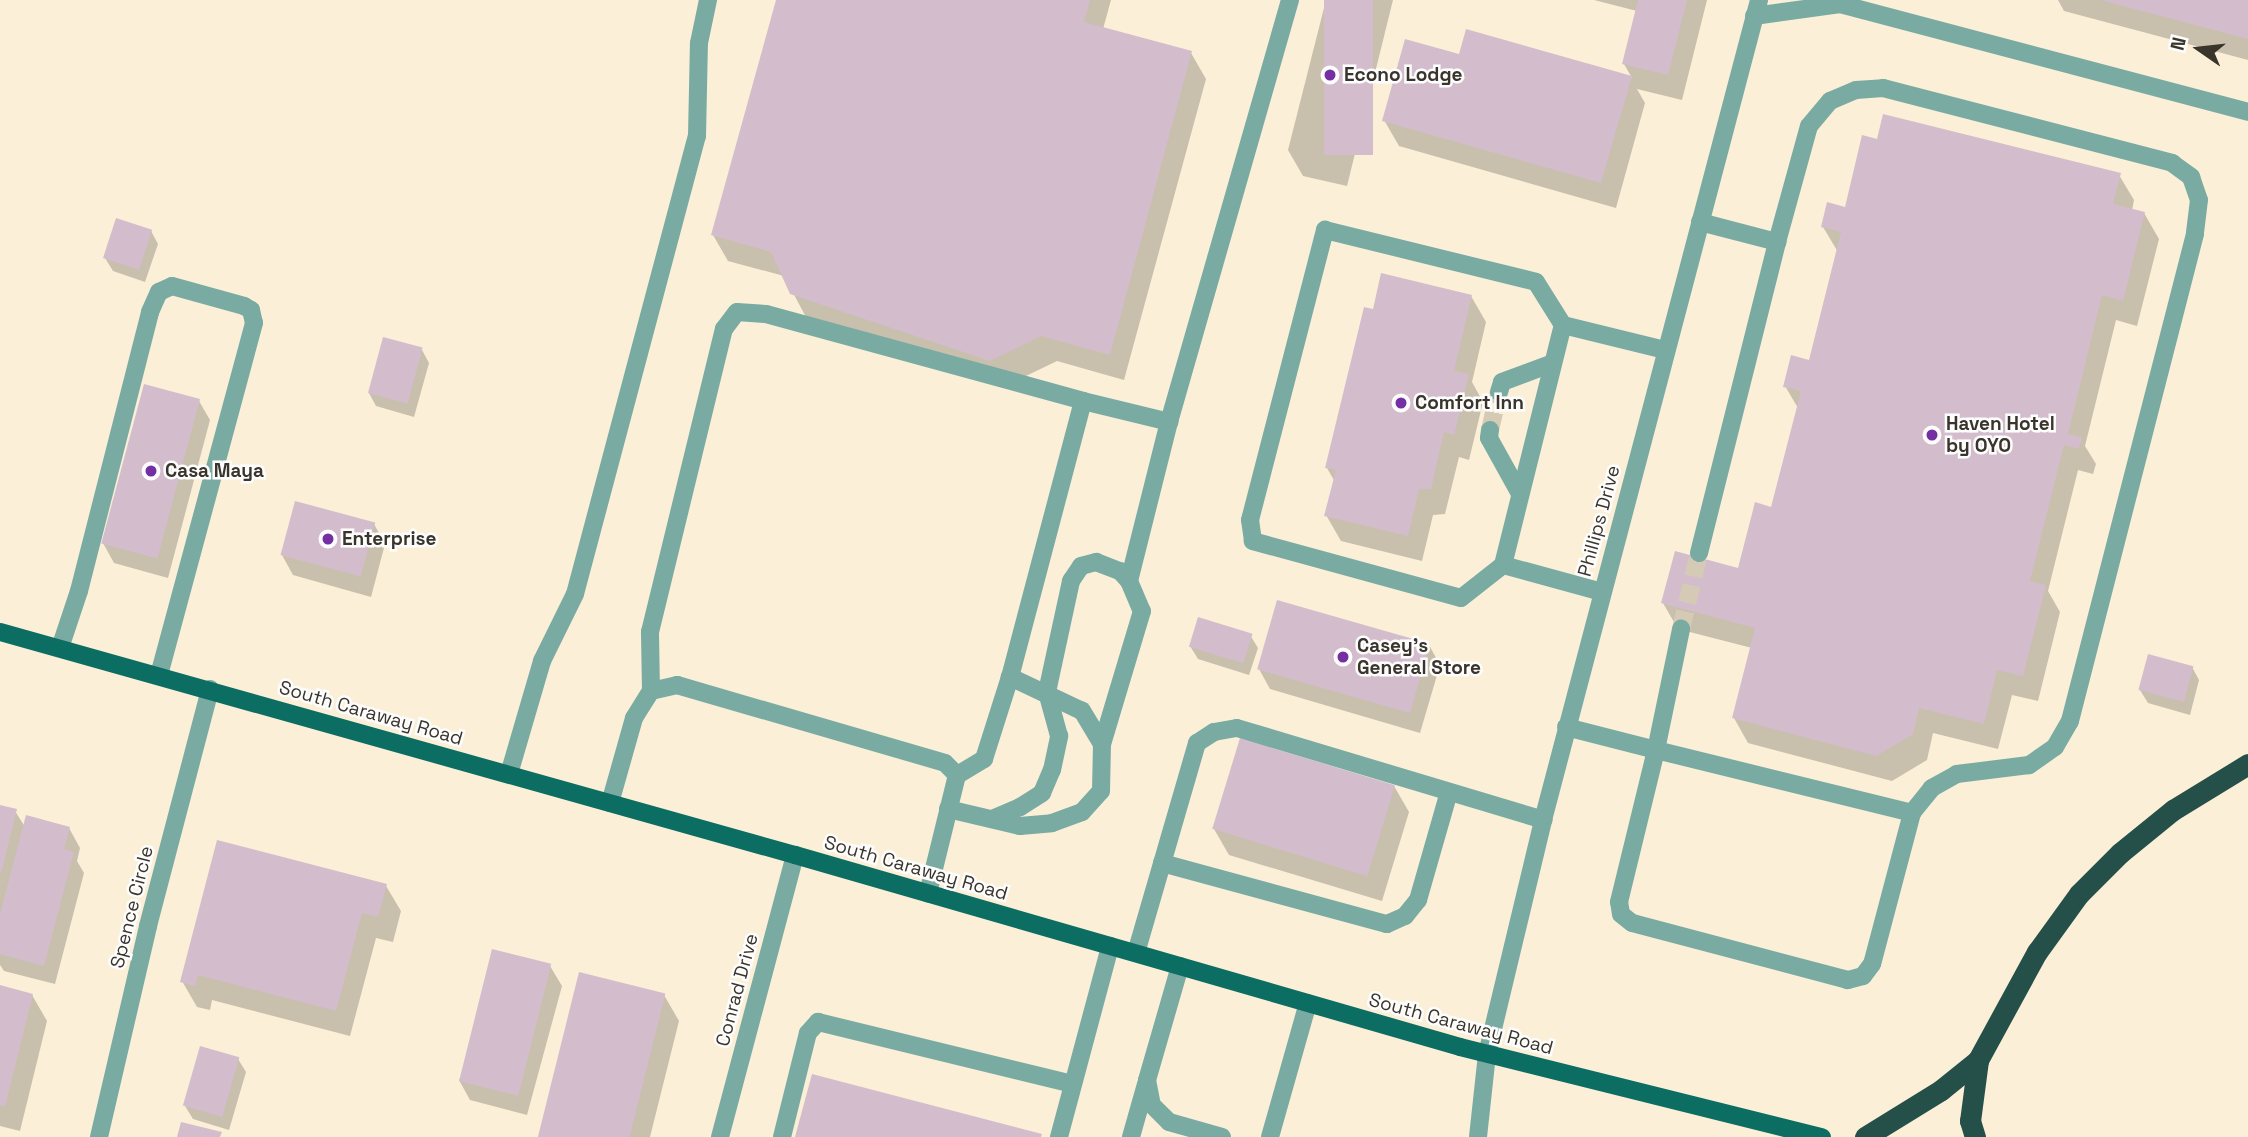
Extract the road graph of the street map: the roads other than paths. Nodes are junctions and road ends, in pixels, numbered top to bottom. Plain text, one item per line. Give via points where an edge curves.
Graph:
1 (708, 0) edge
2 (1290, 0) edge
3 (1757, 8) edge
4 (2248, 112) edge
5 (1700, 222) junction
6 (1777, 242) junction
7 (1563, 325) junction
8 (1665, 350) junction
9 (1553, 363) junction
10 (1499, 392) tunnel mouth
11 (1083, 401) junction
12 (1169, 422) junction
13 (1490, 430) tunnel mouth
14 (1520, 494) junction
15 (1699, 553) tunnel mouth
16 (1503, 565) junction
17 (1129, 581) junction
18 (1602, 592) junction
19 (1681, 629) tunnel mouth
20 (0, 632) edge
21 (60, 648) junction
22 (159, 675) junction
23 (1010, 677) junction
24 (210, 688) junction
25 (651, 691) junction
26 (1047, 692) junction
27 (1566, 727) junction
28 (1102, 744) junction
29 (1656, 750) junction
30 (2248, 764) edge
31 (509, 774) junction
32 (957, 775) junction
33 (1449, 792) junction
34 (610, 803) junction
35 (948, 809) junction
36 (1912, 813) junction
37 (992, 819) junction
38 (1543, 820) junction
39 (795, 855) junction
40 (1162, 863) junction
41 (928, 893) junction
42 (1110, 946) junction
43 (1136, 953) junction
44 (1180, 966) junction
45 (1308, 1003) junction
46 (1487, 1054) junction
47 (1978, 1060) junction
48 (1147, 1080) junction
49 (1073, 1084) junction
50 (99, 1137) edge
51 (720, 1137) edge
52 (782, 1137) edge
53 (1059, 1137) edge
54 (1131, 1137) edge
55 (1222, 1137) edge
56 (1270, 1137) edge
57 (1478, 1137) edge
58 (1822, 1137) edge
59 (1865, 1137) edge
60 (1975, 1137) edge

1 - 31 street via 699,43 697,136 575,594 542,660
2 - 12 street
3 - 4 street via 1840,4
3 - 5 street, Phillips Drive
5 - 6 street
5 - 8 street, Phillips Drive
6 - 15 street
6 - 36 street via 1810,126 1830,101 1856,90 1883,88 2172,163 2191,177 2199,200 2196,234 2070,721 2055,747 2029,765 1957,774 1932,788
7 - 8 street
7 - 9 street
7 - 16 street via 1536,282 1325,230 1250,520 1253,541 1461,598
8 - 18 street, Phillips Drive
9 - 10 street via 1502,382
9 - 14 street
11 - 12 street
11 - 23 street
11 - 25 street via 766,314 737,312 724,329 650,632
12 - 17 street
13 - 14 street via 1489,438
14 - 16 street
16 - 18 street
17 - 26 street via 1120,571 1096,562 1081,566 1071,581
17 - 28 street via 1142,611
18 - 27 street, Phillips Drive
19 - 29 street
20 - 21 main road, South Caraway Road
21 - 22 main road, South Caraway Road
21 - 22 street via 79,592 150,312 159,292 172,286 244,306 251,310 254,323
22 - 24 main road, South Caraway Road
23 - 26 street
23 - 32 street via 984,759
24 - 31 main road, South Caraway Road
24 - 50 street, Spence Circle
25 - 32 street via 677,685 946,763
25 - 34 street via 634,718
26 - 28 street via 1082,711
26 - 37 street via 1059,736 1052,770 1042,793
27 - 29 street
27 - 38 street, Phillips Drive
28 - 37 street via 1101,791 1082,812 1052,823 1020,826
29 - 36 street
29 - 36 street via 1619,902 1621,914 1632,923 1848,980 1863,976 1872,964
30 - 47 highway via 2173,810 2079,894 2038,952
31 - 34 main road, South Caraway Road
32 - 35 street
33 - 38 street
33 - 40 street via 1418,900 1405,916 1387,924
33 - 40 street via 1237,728 1214,732 1197,743
34 - 39 main road, South Caraway Road
35 - 37 street
35 - 41 street
38 - 46 street, Phillips Drive
39 - 41 main road, South Caraway Road
39 - 51 street, Conrad Drive
40 - 43 street
41 - 42 main road, South Caraway Road
42 - 43 main road, South Caraway Road
42 - 49 street
43 - 44 main road, South Caraway Road
44 - 45 main road, South Caraway Road
44 - 48 street
45 - 46 main road, South Caraway Road
45 - 56 street
46 - 57 street, Phillips Drive
46 - 58 main road, South Caraway Road
47 - 59 highway via 1941,1090
47 - 60 highway via 1970,1121
48 - 54 street
48 - 55 street via 1152,1105 1169,1122
49 - 52 street via 818,1022 808,1033
49 - 53 street

